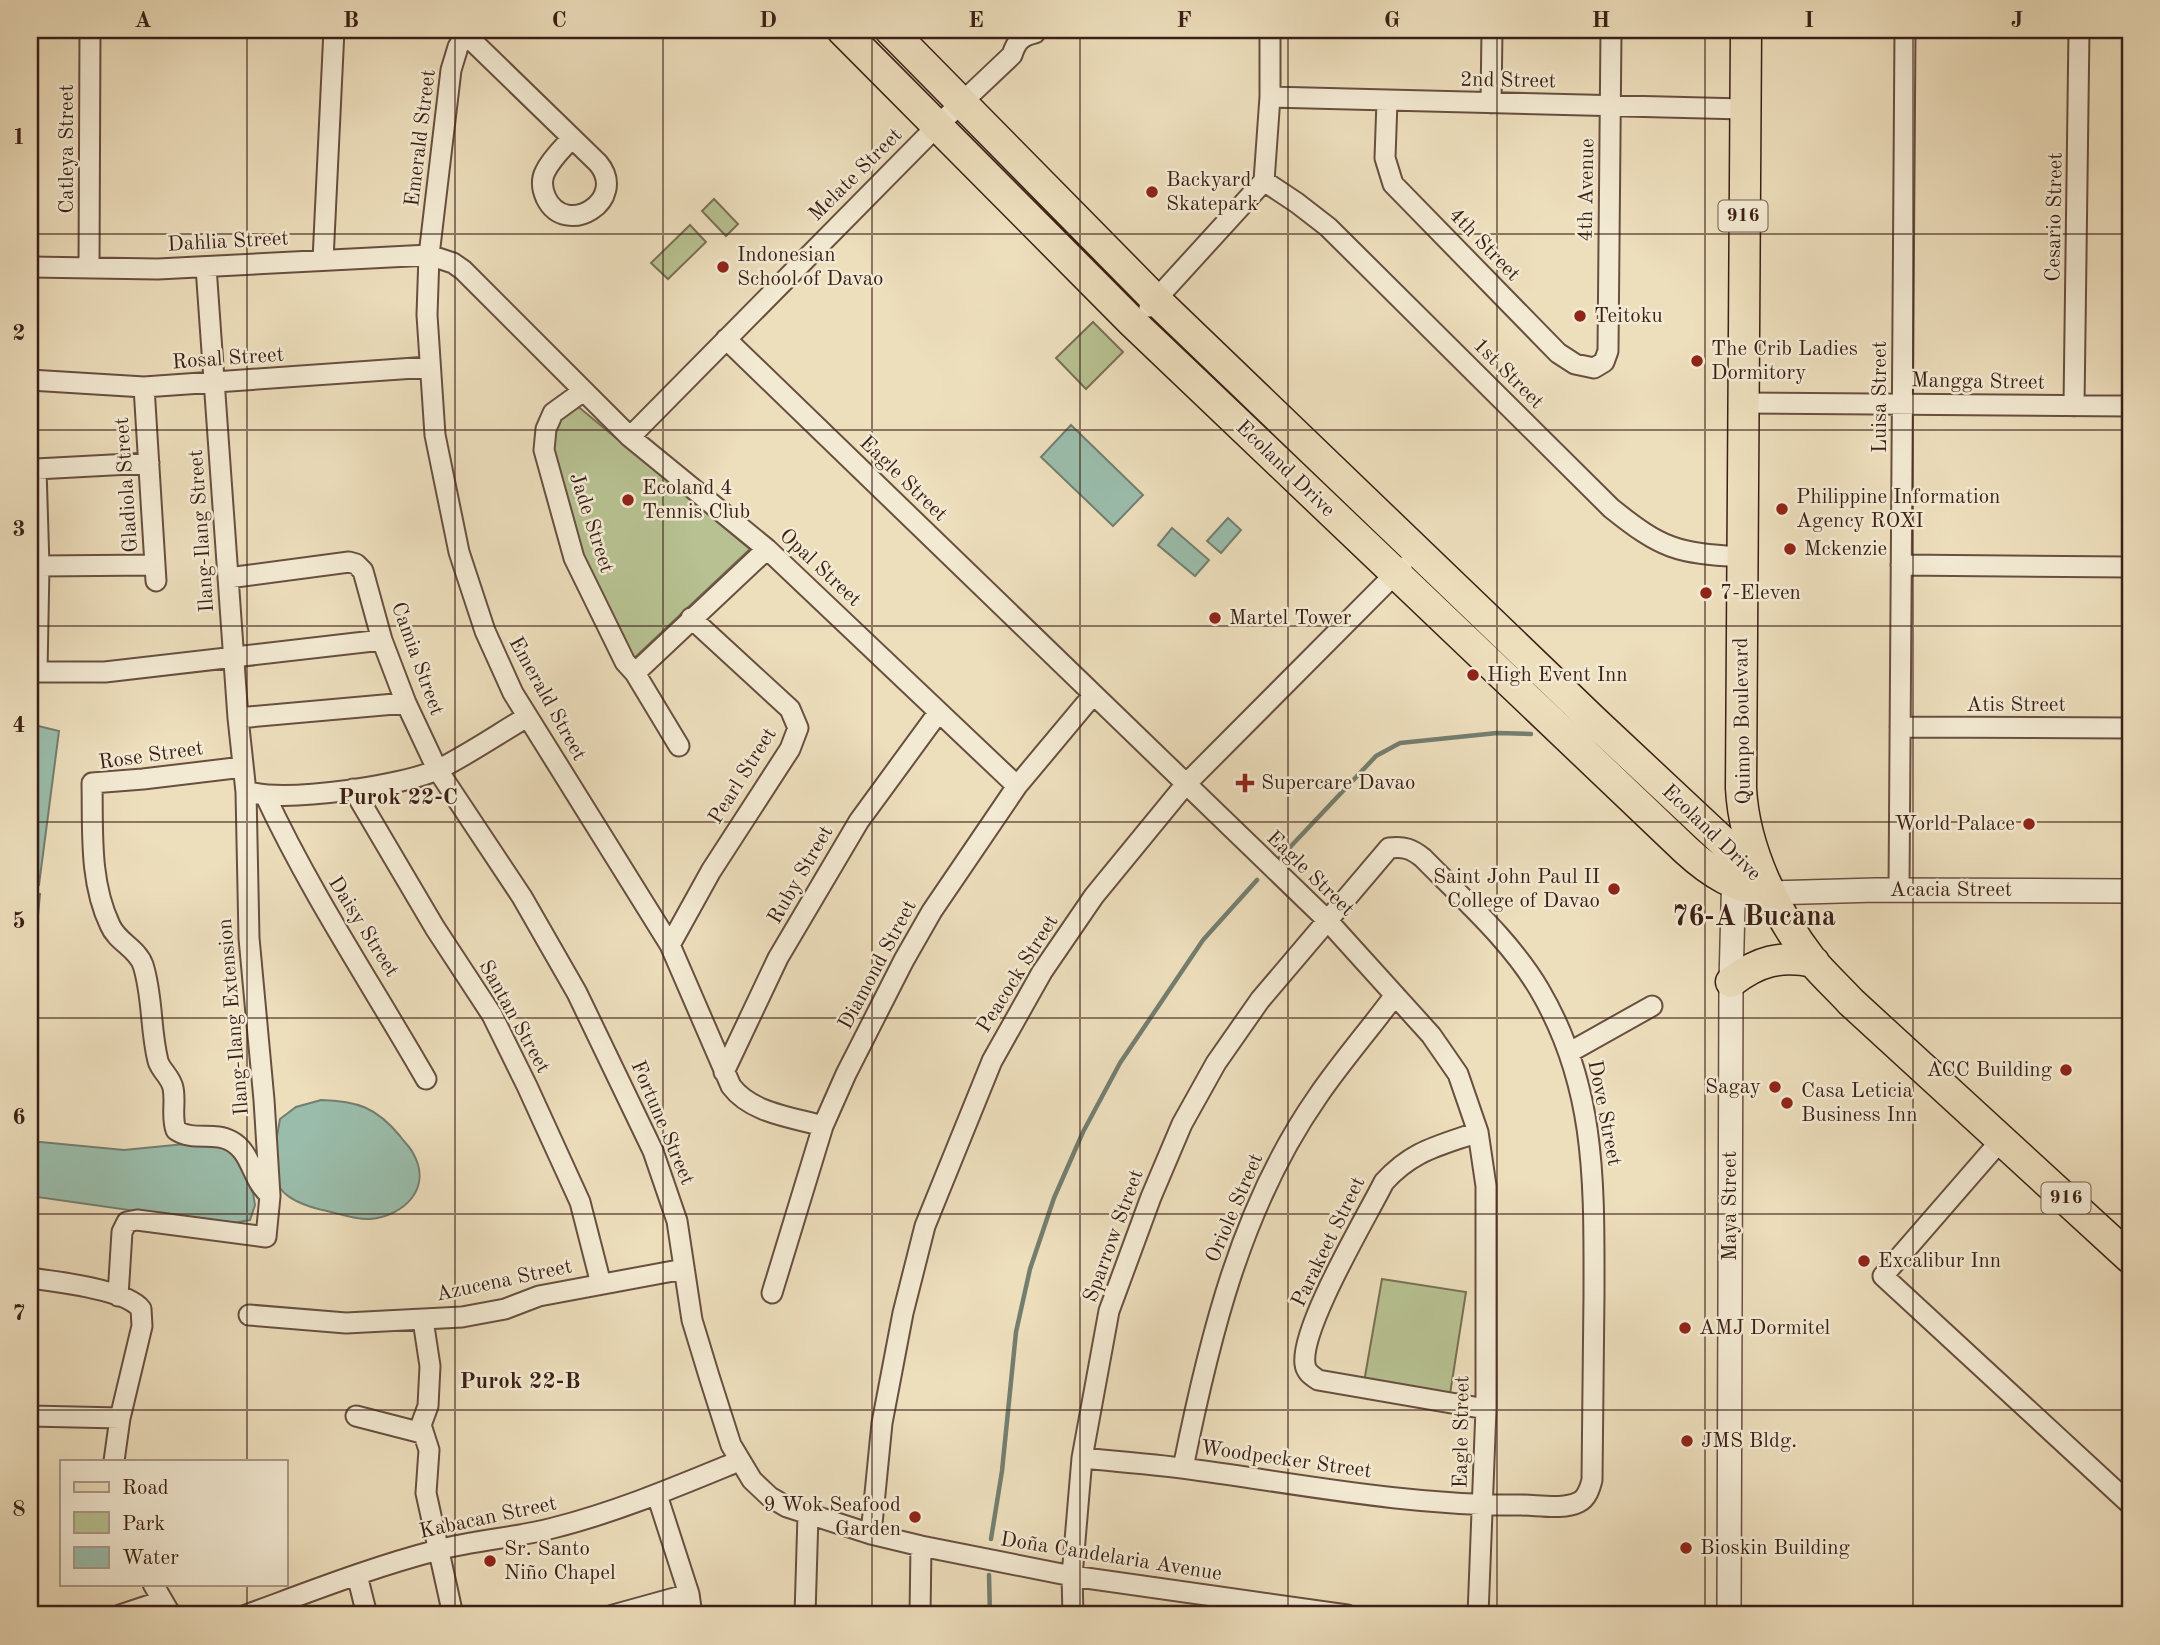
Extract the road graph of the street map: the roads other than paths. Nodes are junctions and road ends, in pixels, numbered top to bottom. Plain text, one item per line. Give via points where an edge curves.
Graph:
1 (90, 30) edge
2 (334, 30) edge
3 (842, 30) edge
4 (890, 30) edge
5 (1270, 30) edge
6 (1492, 30) edge
7 (1611, 30) edge
8 (1745, 30) edge
9 (1905, 30) edge
10 (2079, 30) edge
11 (464, 32) edge
12 (1037, 32) edge
13 (1270, 97) junction
14 (1387, 100) junction
15 (961, 103) junction
16 (1491, 103) junction
17 (1610, 106) junction
18 (1744, 109) junction
19 (937, 126) junction
20 (572, 138) dead end
21 (1264, 181) junction
22 (429, 255) junction
23 (323, 260) junction
24 (30, 267) edge
25 (206, 267) junction
26 (89, 268) junction
27 (1156, 300) junction
28 (1133, 323) junction
29 (726, 339) junction
30 (1608, 351) joint
31 (429, 367) junction
32 (30, 380) edge
33 (214, 383) junction
34 (144, 387) junction
35 (582, 392) junction
36 (1741, 402) junction
37 (1902, 404) junction
38 (2074, 406) junction
39 (2130, 406) edge
40 (630, 437) junction
41 (149, 463) junction
42 (766, 549) junction
43 (1418, 552) junction
44 (1741, 557) junction
45 (36, 561) edge
46 (1901, 565) junction
47 (2130, 567) edge
48 (1395, 574) junction
49 (228, 578) junction
50 (691, 618) junction
51 (382, 640) junction
52 (234, 657) junction
53 (33, 672) edge
54 (635, 673) junction
55 (1093, 695) junction
56 (406, 703) junction
57 (938, 713) junction
58 (527, 717) junction
59 (238, 718) junction
60 (1900, 727) junction
61 (2130, 729) edge
62 (679, 746) dead end
63 (243, 767) junction
64 (438, 769) junction
65 (1185, 785) junction
66 (1017, 786) junction
67 (352, 789) junction
68 (256, 793) junction
69 (1741, 798) junction
70 (1735, 853) junction
71 (1734, 884) junction
72 (1899, 890) junction
73 (2130, 891) edge
74 (1771, 892) junction
75 (1327, 920) junction
76 (670, 946) junction
77 (1814, 962) junction
78 (1731, 982) junction
79 (1395, 995) junction
80 (1652, 1006) dead end
81 (1570, 1052) junction
82 (724, 1072) junction
83 (426, 1079) dead end
84 (823, 1126) junction
85 (1478, 1132) junction
86 (2002, 1139) junction
87 (270, 1196) junction
88 (2130, 1258) edge
89 (684, 1269) junction
90 (30, 1278) edge
91 (601, 1284) junction
92 (772, 1293) dead end
93 (118, 1296) junction
94 (249, 1315) dead end
95 (423, 1320) junction
96 (1486, 1409) junction
97 (30, 1416) edge
98 (356, 1416) dead end
99 (120, 1418) junction
100 (422, 1433) junction
101 (1082, 1458) junction
102 (114, 1460) edge
103 (739, 1461) junction
104 (1183, 1468) junction
105 (657, 1495) junction
106 (2130, 1504) edge
107 (1484, 1506) junction
108 (808, 1515) junction
109 (871, 1534) junction
110 (921, 1546) junction
111 (439, 1549) junction
112 (357, 1575) junction
113 (1072, 1576) junction
114 (689, 1594) junction
115 (162, 1600) edge
116 (120, 1615) edge
117 (246, 1615) edge
118 (367, 1615) edge
119 (453, 1615) edge
120 (613, 1615) edge
121 (692, 1615) edge
122 (806, 1615) edge
123 (920, 1615) edge
124 (1073, 1615) edge
125 (1347, 1615) edge
126 (1478, 1615) edge
127 (1729, 1615) edge

1 - 26 street, Catleya Street
2 - 23 street
3 - 19 main road, Ecoland Drive
4 - 15 main road, Ecoland Drive
5 - 13 street
6 - 16 street
7 - 17 street, 4th Avenue
8 - 18 main road, Quimpo Boulevard / 916
9 - 37 street, Luisa Street
10 - 38 street, Cesario Street
11 - 20 street
11 - 22 street, Emerald Street via 452,71
12 - 15 street, Melate Street via 1015,44 1012,55
13 - 14 street, 2nd Street
13 - 21 street
14 - 16 street, 2nd Street
14 - 30 street, 4th Street via 1385,158 1393,184 1558,353 1575,364 1594,368 1604,362
15 - 19 street, Melate Street
15 - 27 main road, Ecoland Drive
16 - 17 street, 2nd Street
17 - 18 street, 2nd Street
17 - 30 street, 4th Avenue
18 - 36 main road, Quimpo Boulevard / 916
19 - 28 main road, Ecoland Drive
19 - 29 street, Melate Street
21 - 27 street
21 - 44 street, 1st Street via 1328,227 1611,508 1662,544 1682,551
22 - 23 street, Dahlia Street
22 - 31 street, Emerald Street
22 - 35 street, Opal Street via 463,270
23 - 25 street, Dahlia Street
24 - 26 street, Dahlia Street
25 - 26 street, Dahlia Street
25 - 33 street, Ilang-Ilang Street
27 - 28 street
27 - 43 main road, Ecoland Drive
28 - 48 main road, Ecoland Drive
29 - 40 street, Melate Street
29 - 55 street, Eagle Street
31 - 33 street, Rosal Street
31 - 58 street, Emerald Street via 435,435 459,552 485,631
32 - 34 street, Rosal Street
33 - 34 street, Rosal Street
33 - 49 street, Ilang-Ilang Street
34 - 41 street, Gladiola Street
35 - 40 street, Opal Street
35 - 54 street, Jade Street via 553,413 544,450 574,558 625,662
36 - 37 street, Mangga Street
36 - 44 main road, Quimpo Boulevard / 916
37 - 38 street, Mangga Street
37 - 46 street, Luisa Street
38 - 39 street, Mangga Street
40 - 42 street, Opal Street
41 - 45 street via 36,469
41 - 45 street, Gladiola Street via 156,573
42 - 50 street
42 - 57 street, Opal Street
43 - 48 street, Peacock Street
43 - 70 main road, Ecoland Drive
44 - 69 main road, Quimpo Boulevard / 916
45 - 53 street
46 - 47 street
46 - 60 street, Luisa Street
48 - 65 street, Peacock Street
48 - 71 main road, Ecoland Drive via 1686,850 1711,872
49 - 51 street, Camia Street via 356,564 365,578
49 - 52 street, Ilang-Ilang Street
50 - 54 street
50 - 76 street, Pearl Street via 790,709 798,729
51 - 52 street
51 - 56 street, Camia Street
52 - 53 street via 105,671
52 - 59 street, Ilang-Ilang Street
54 - 62 street, Jade Street
55 - 65 street, Eagle Street
55 - 66 street, Diamond Street
56 - 59 street
56 - 64 street, Camia Street
57 - 66 street, Opal Street
57 - 82 street, Ruby Street via 859,821 778,958
58 - 64 street
58 - 76 street, Emerald Street
59 - 63 street, Ilang-Ilang Street
60 - 61 street, Atis Street
60 - 72 street, Luisa Street
63 - 68 street, Ilang-Ilang Street
63 - 87 street, Rose Street via 92,783 94,855 98,888 111,928 142,962 159,1064 173,1086 176,1130 233,1142
64 - 67 street
64 - 89 street, Fortune Street via 522,897 577,993 653,1151 677,1221
65 - 75 street, Eagle Street
65 - 109 street, Peacock Street via 1094,895 1042,972 992,1061 925,1226 882,1423
66 - 84 street, Diamond Street via 932,911
67 - 68 street
67 - 91 street, Santan Street via 498,1027 580,1202
68 - 83 street, Daisy Street
68 - 87 street, Ilang-Ilang Extension via 249,938
69 - 70 street, Maya Street
69 - 74 main road, Quimpo Boulevard / 916 via 1751,841
70 - 71 street, Maya Street
70 - 74 main road, Ecoland Drive
71 - 74 main road, Ecoland Drive
71 - 78 street, Maya Street
72 - 73 street, Acacia Street
72 - 74 street, Acacia Street
74 - 77 main road, Quimpo Boulevard / 916
75 - 79 street, Eagle Street
75 - 81 street, Dove Street via 1390,848 1412,850 1499,936 1538,988
75 - 101 street, Sparrow Street via 1223,1052 1182,1124 1110,1311
76 - 82 street, Emerald Street
77 - 78 main road via 1773,959
77 - 86 main road, Quimpo Boulevard / 916 via 1851,1002
78 - 127 street, Maya Street
79 - 85 street, Eagle Street via 1458,1074
79 - 104 street, Oriole Street via 1317,1096 1266,1185 1233,1269 1207,1356
80 - 81 street
81 - 107 street, Dove Street via 1588,1123 1594,1188 1592,1480 1578,1503
82 - 84 street, Emerald Street via 739,1097 750,1104
84 - 92 street, Diamond Street
85 - 96 street, Eagle Street via 1486,1186
85 - 96 street, Parakeet Street via 1418,1153 1384,1182 1322,1301 1305,1364 1318,1380
86 - 88 main road, Quimpo Boulevard / 916
86 - 106 street via 1883,1276
87 - 93 street, Ilang-Ilang Extension via 265,1237 127,1222 122,1232
89 - 91 street, Azucena Street
89 - 103 street, Fortune Street via 692,1320
90 - 93 street
91 - 95 street, Azucena Street via 540,1296 505,1309
93 - 99 street via 141,1309 142,1326
94 - 95 street, Azucena Street via 346,1323
95 - 100 street via 430,1366
96 - 107 street, Eagle Street
97 - 99 street
98 - 100 street
99 - 102 street
100 - 111 street via 429,1450 426,1493
101 - 104 street, Woodpecker Street
101 - 113 street, Sparrow Street
103 - 105 street, Kabacan Street
103 - 108 street, Fortune Street via 770,1496
104 - 107 street, Woodpecker Street via 1363,1495
105 - 111 street, Kabacan Street via 551,1529
105 - 114 street
107 - 126 street, Eagle Street
108 - 109 street, Fortune Street
108 - 122 street
109 - 110 street, Doña Candelaria Avenue
110 - 113 street, Doña Candelaria Avenue
110 - 123 street
111 - 112 street, Kabacan Street
111 - 119 street
112 - 117 street, Kabacan Street
112 - 118 street
113 - 124 street, Sparrow Street
113 - 125 street, Doña Candelaria Avenue
114 - 120 street
114 - 121 street
115 - 116 street

